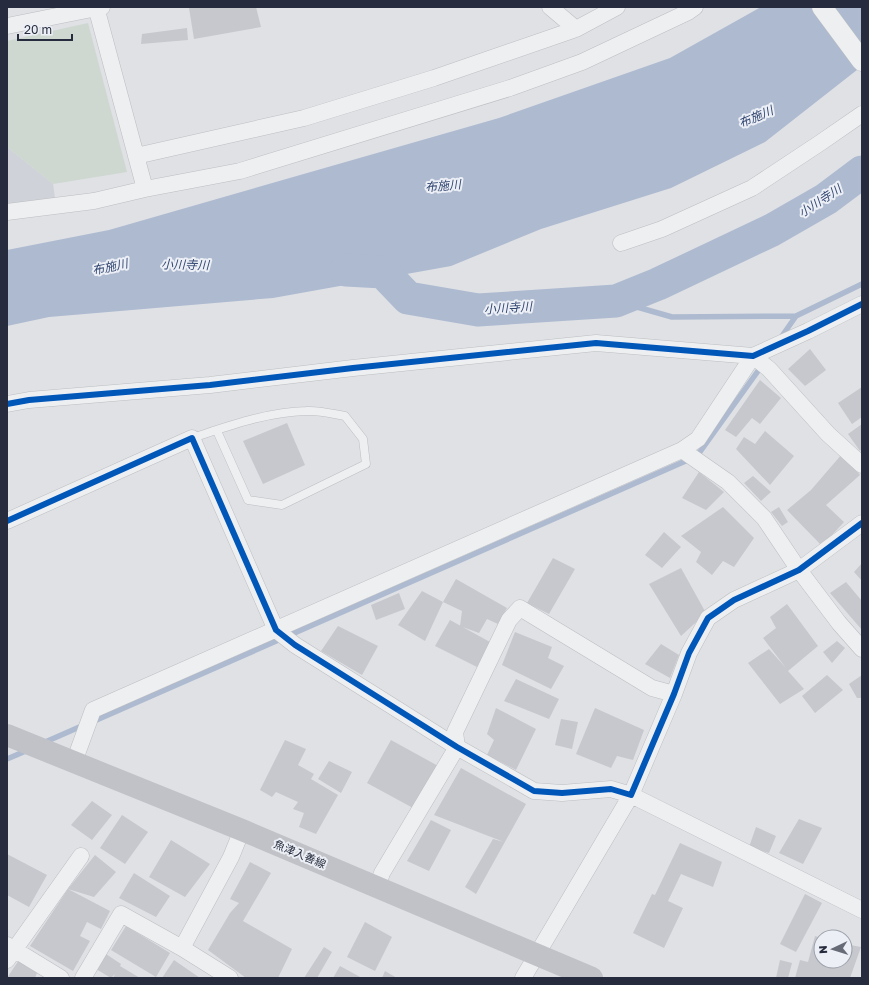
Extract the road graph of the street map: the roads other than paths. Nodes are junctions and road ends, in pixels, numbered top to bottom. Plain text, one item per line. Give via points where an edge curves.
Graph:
1 (98, 7) edge
2 (550, 7) edge
3 (617, 7) edge
4 (695, 7) edge
5 (822, 7) edge
6 (7, 26) edge
7 (576, 29) junction
8 (862, 61) edge
9 (862, 114) edge
10 (136, 156) junction
11 (146, 189) junction
12 (7, 212) edge
13 (621, 243) dead end
14 (862, 304) edge
15 (753, 356) junction
16 (7, 404) edge
17 (217, 431) junction
18 (192, 438) junction
19 (682, 450) junction
20 (862, 464) edge
21 (7, 521) edge
22 (862, 523) edge
23 (799, 570) junction
24 (276, 630) junction
25 (862, 649) edge
26 (674, 694) junction
27 (7, 735) edge
28 (457, 747) junction
29 (74, 762) junction
30 (631, 795) junction
31 (242, 830) junction
32 (81, 856) dead end
33 (377, 887) junction
34 (862, 910) edge
35 (182, 948) junction
36 (9, 951) edge
37 (537, 955) junction
38 (61, 978) edge
39 (83, 978) edge
40 (230, 978) edge
41 (523, 978) edge
42 (592, 978) edge

1 - 6 street
1 - 10 street
2 - 7 street
3 - 7 street
4 - 11 street via 582,62 510,88 240,171
5 - 8 street
7 - 10 street via 434,78 304,118
9 - 13 street via 752,188 662,229
10 - 11 street
11 - 12 street via 94,201
14 - 15 street via 808,332
15 - 16 street via 596,343 210,385
15 - 19 street via 698,439
15 - 20 street via 770,369 828,434
17 - 17 lane via 264,416 285,413 306,411 346,416 363,438 366,464 282,505 248,500
17 - 18 lane
18 - 21 street
18 - 24 street
19 - 23 street via 728,482 764,518
19 - 24 street
22 - 23 street
23 - 25 street
23 - 26 street via 734,600 708,618 689,653
24 - 28 street via 295,645
24 - 29 street via 94,710
26 - 28 street via 652,688 520,608 509,620 455,732
26 - 30 street
27 - 29 main road, 魚津入善線
28 - 30 street via 534,791 562,794 611,789
28 - 33 street via 382,873
29 - 31 main road, 魚津入善線
30 - 34 street
30 - 37 street
31 - 33 main road, 魚津入善線
31 - 35 street
32 - 36 street
33 - 37 main road, 魚津入善線
35 - 39 street via 121,914
35 - 40 street
36 - 38 street
37 - 41 street
37 - 42 main road, 魚津入善線

